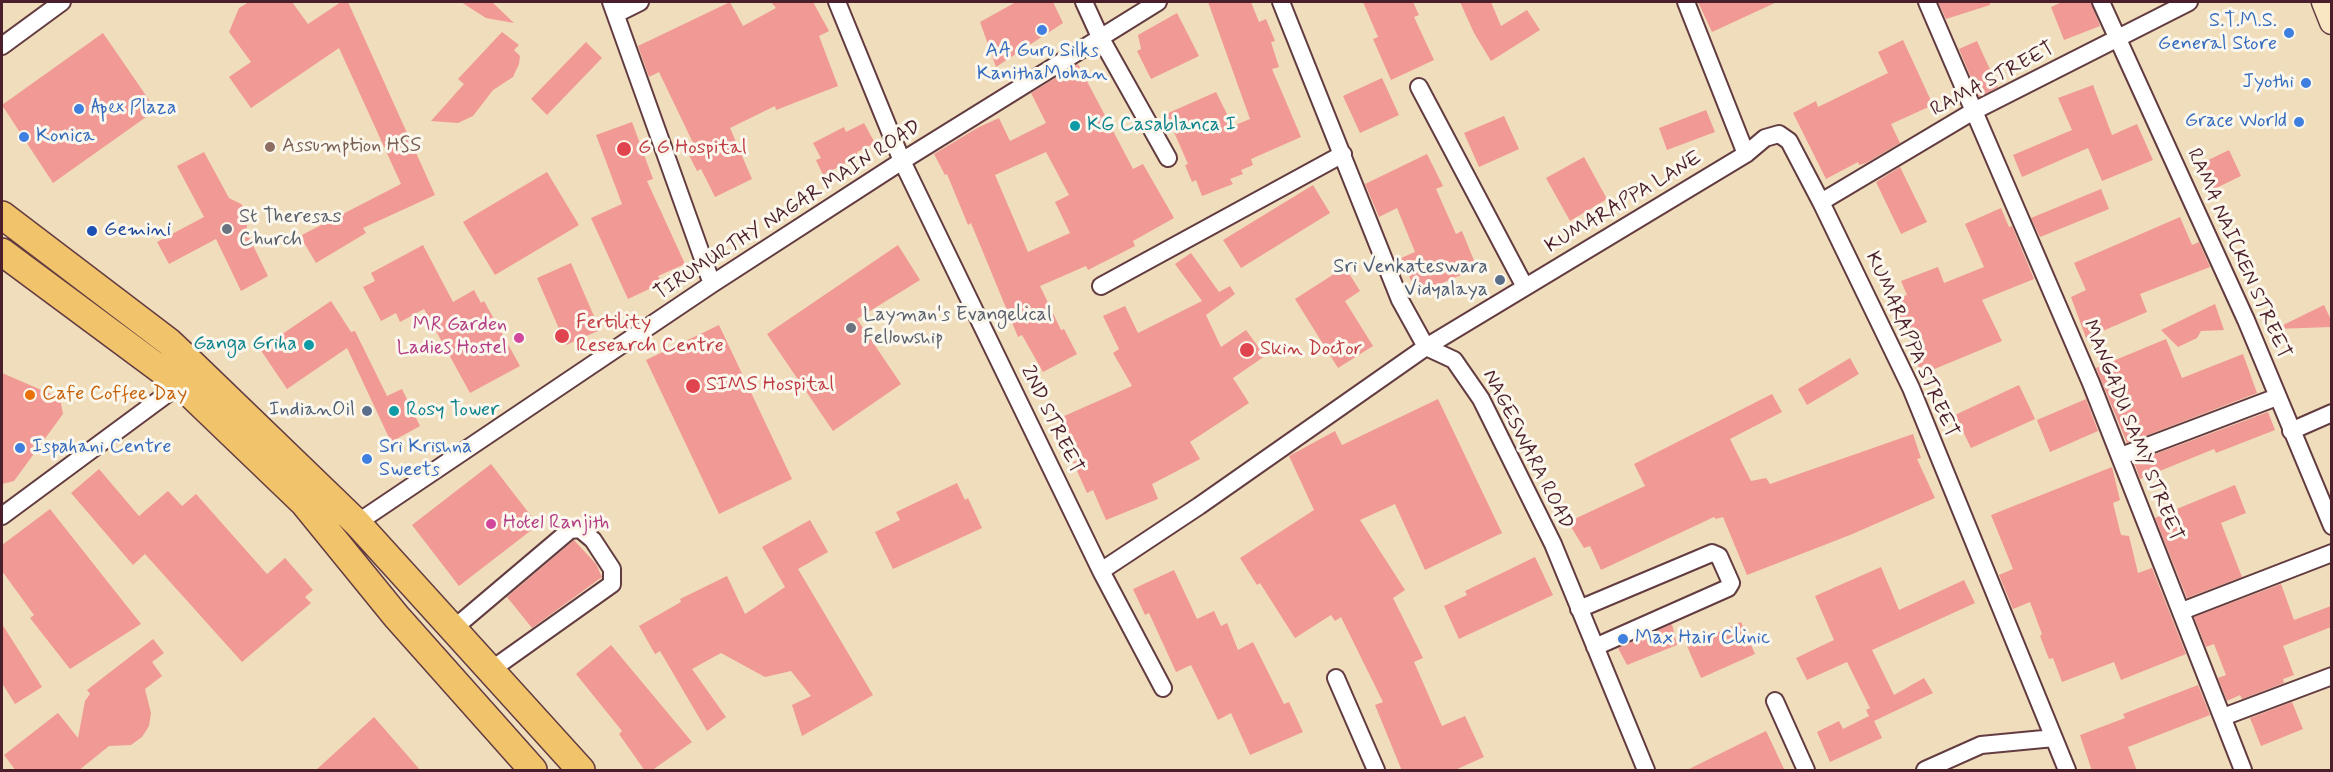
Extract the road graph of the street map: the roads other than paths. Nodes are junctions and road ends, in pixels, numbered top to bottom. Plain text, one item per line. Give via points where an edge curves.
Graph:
1 (62, 2) edge
2 (640, 2) edge
3 (837, 2) edge
4 (1084, 2) edge
5 (1158, 2) edge
6 (1281, 2) edge
7 (1686, 2) edge
8 (1927, 2) edge
9 (2102, 2) edge
10 (2189, 2) edge
11 (2324, 2) edge
12 (614, 8) edge
13 (2331, 22) edge
14 (1100, 37) junction
15 (2120, 38) junction
16 (2, 46) edge
17 (1419, 87) dead end
18 (1972, 112) junction
19 (1343, 154) junction
20 (1746, 154) junction
21 (1168, 158) dead end
22 (902, 161) junction
23 (1821, 202) junction
24 (2, 215) edge
25 (47, 250) junction
26 (2, 252) edge
27 (712, 284) junction
28 (46, 285) junction
29 (1101, 286) dead end
30 (1525, 287) junction
31 (1426, 347) junction
32 (189, 377) junction
33 (2277, 397) junction
34 (2331, 413) edge
35 (2291, 431) junction
36 (2121, 456) junction
37 (304, 503) junction
38 (2328, 507) edge
39 (349, 515) junction
40 (2, 516) edge
41 (2331, 526) edge
42 (2331, 553) edge
43 (1101, 571) junction
44 (1579, 609) junction
45 (2182, 611) junction
46 (453, 629) junction
47 (1595, 647) junction
48 (491, 670) junction
49 (2331, 676) edge
50 (1336, 678) dead end
51 (1163, 688) dead end
52 (1775, 701) dead end
53 (2223, 717) junction
54 (2054, 738) junction
55 (533, 771) edge
56 (581, 771) edge
57 (1376, 771) edge
58 (1646, 771) edge
59 (1806, 771) edge
60 (1925, 771) edge
61 (2067, 771) edge
62 (2243, 771) edge

1 - 16 street
2 - 12 street
3 - 22 street, 2ND STREET
4 - 14 street
5 - 14 street, TIRUMURTHY NAGAR MAIN ROAD
6 - 19 street
7 - 20 street
8 - 18 street, MANGADU SAMY STREET
9 - 15 street, RAMA NAICKEN STREET
10 - 15 street, RAMA STREET
11 - 13 main road
12 - 27 street
14 - 21 street
14 - 22 street, TIRUMURTHY NAGAR MAIN ROAD
15 - 18 street, RAMA STREET
15 - 33 street, RAMA NAICKEN STREET
17 - 30 street
18 - 23 street, RAMA STREET
18 - 36 street, MANGADU SAMY STREET
19 - 29 street
19 - 31 street via 1400,300
20 - 23 street, KUMARAPPA STREET via 1765,138 1779,134 1784,137
20 - 30 street, KUMARAPPA LANE
22 - 27 street, TIRUMURTHY NAGAR MAIN ROAD
22 - 43 street, 2ND STREET
23 - 54 street, KUMARAPPA STREET via 1911,388
24 - 25 main road
25 - 28 main road
25 - 32 main road via 169,342
26 - 28 main road
27 - 39 street, TIRUMURTHY NAGAR MAIN ROAD
28 - 32 main road
30 - 31 street, KUMARAPPA LANE
31 - 43 street, KUMARAPPA LANE
31 - 44 street, NAGESWARA ROAD via 1454,360 1481,399 1552,544
32 - 37 main road
32 - 39 main road
32 - 40 street
33 - 35 street, RAMA NAICKEN STREET
33 - 36 street
34 - 35 street
35 - 38 street, RAMA NAICKEN STREET
36 - 45 street, MANGADU SAMY STREET
37 - 39 main road
37 - 55 main road via 396,616
38 - 41 street, RAMA NAICKEN STREET
39 - 46 main road
42 - 45 street
43 - 51 street, 2ND STREET
44 - 47 street, NAGESWARA ROAD
44 - 47 street via 1712,553 1719,556 1731,583 1728,588
45 - 53 street, MANGADU SAMY STREET
46 - 48 main road
46 - 48 street via 570,530 580,529 593,540 612,569 612,584
47 - 58 street, NAGESWARA ROAD
48 - 56 main road
49 - 53 street
50 - 57 street
52 - 59 street
53 - 62 street, MANGADU SAMY STREET
54 - 60 street via 1981,745
54 - 61 street, KUMARAPPA STREET

